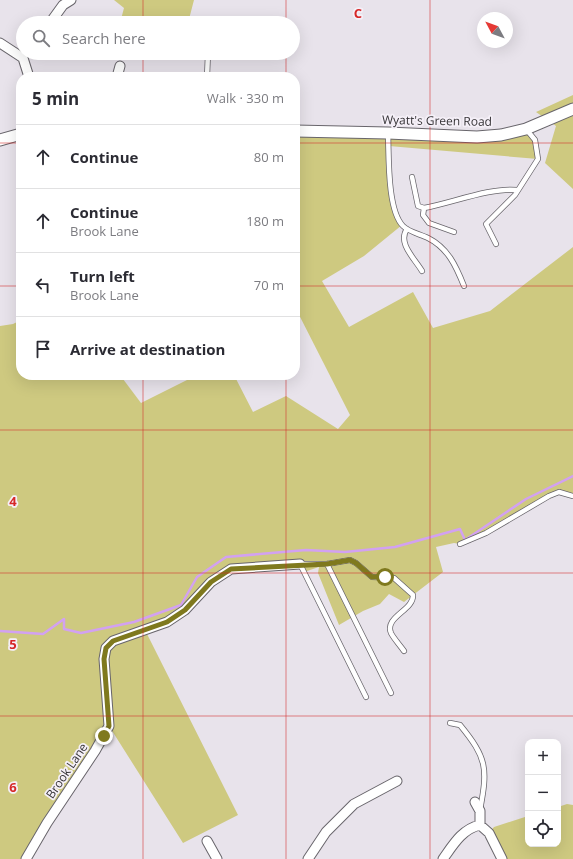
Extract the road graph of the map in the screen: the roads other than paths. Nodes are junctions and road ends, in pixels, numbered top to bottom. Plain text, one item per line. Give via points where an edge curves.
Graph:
1 (71, 0) edge
2 (55, 16) edge
3 (0, 43) edge
4 (16, 51) edge
5 (26, 60) edge
6 (208, 60) edge
7 (120, 66) dead end
8 (28, 72) edge
9 (119, 72) edge
10 (207, 72) edge
11 (573, 109) edge
12 (526, 129) junction
13 (300, 131) edge
14 (388, 133) junction
15 (16, 135) edge
16 (0, 140) edge
17 (412, 177) dead end
18 (517, 190) junction
19 (424, 208) junction
20 (407, 229) junction
21 (454, 232) dead end
22 (496, 244) dead end
23 (422, 271) dead end
24 (464, 286) dead end
25 (573, 496) edge
26 (460, 544) dead end
27 (300, 564) junction
28 (327, 564) junction
29 (404, 651) dead end
30 (391, 693) dead end
31 (366, 697) dead end
32 (450, 723) dead end
33 (397, 781) dead end
34 (475, 802) dead end
35 (480, 811) junction
36 (480, 825) junction
37 (207, 841) dead end
38 (26, 859) edge
39 (217, 859) edge
40 (308, 859) edge
41 (443, 859) edge
42 (502, 859) edge

1 - 2 street via 63,5
3 - 4 street
5 - 8 street
6 - 10 lane
7 - 9 street
11 - 12 street, Wyatt's Green Road
12 - 14 street, Wyatt's Green Road via 477,137
12 - 18 lane via 535,140 538,159
13 - 14 street, Wyatt's Green Road
14 - 20 lane via 391,198 397,218
15 - 16 street
17 - 19 lane via 418,206
18 - 19 lane via 492,191
18 - 22 lane via 486,224
19 - 21 lane via 423,215 429,223
20 - 23 lane via 403,234 403,242
20 - 24 lane via 435,242 452,258
25 - 26 lane via 559,492 549,496 486,534
27 - 28 lane
27 - 31 lane
27 - 38 street, Brook Lane via 231,569 211,582 185,610 167,622 113,641 106,648 104,659 109,726
28 - 29 lane via 350,560 372,577 394,578 412,595 411,603 392,620 390,626 391,632
28 - 30 lane
32 - 35 lane via 460,725 480,752 486,777
33 - 40 street via 354,804 326,832
34 - 35 street
35 - 36 street
36 - 41 street via 471,827 464,833
36 - 42 street via 489,833
37 - 39 street

